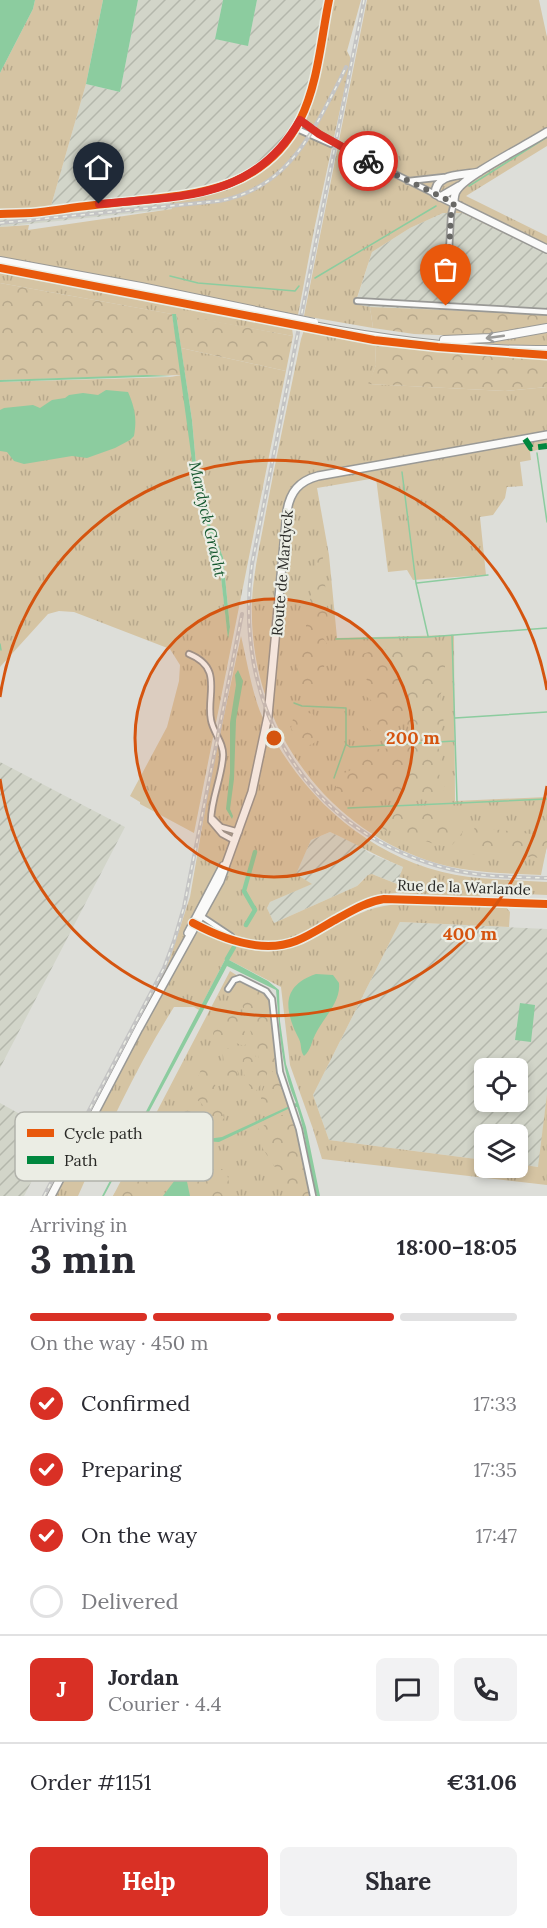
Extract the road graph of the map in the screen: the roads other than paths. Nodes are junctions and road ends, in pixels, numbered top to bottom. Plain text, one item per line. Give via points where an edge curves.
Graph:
1 (329, 0) edge
2 (300, 120) junction
3 (295, 128) junction
4 (547, 132) edge
5 (352, 153) junction
6 (479, 172) junction
7 (444, 177) junction
8 (408, 181) junction
9 (462, 184) junction
10 (438, 195) junction
11 (454, 203) junction
12 (0, 214) edge
13 (547, 249) edge
14 (0, 263) edge
15 (357, 301) dead end
16 (446, 306) junction
17 (547, 312) edge
18 (314, 325) junction
19 (547, 328) edge
20 (547, 350) edge
21 (547, 435) edge
22 (189, 654) dead end
23 (212, 811) junction
24 (239, 832) junction
25 (235, 841) junction
26 (547, 904) edge
27 (200, 915) junction
28 (195, 924) junction
29 (247, 943) junction
30 (228, 989) dead end
31 (95, 1112) edge
32 (59, 1181) edge
33 (51, 1196) edge
34 (313, 1196) edge

1 - 2 street
2 - 3 street
2 - 5 street
3 - 5 street
3 - 12 street via 260,168 220,188 178,196
4 - 6 main road
5 - 8 street
6 - 7 main road
6 - 9 main road
7 - 8 street
7 - 10 main road via 437,185
8 - 10 street
9 - 10 main road
9 - 11 main road
10 - 11 main road
11 - 13 main road
11 - 16 street
14 - 18 main road, bridge
15 - 16 street
16 - 17 street
19 -> 18 main road via 490,338 443,340
18 - 20 main road via 395,340
21 - 24 main road, Route de Mardyck via 318,476 296,488 288,507 265,737
22 - 23 street via 201,661 210,675 210,718 223,750
23 - 24 street via 217,825
23 - 25 street via 214,826
24 - 25 main road, Route de Mardyck
25 - 27 main road, Route de Mardyck via 224,874
26 - 29 street, Rue de la Warlande via 384,899 366,903 291,943
27 - 28 main road, Route de Mardyck
27 - 29 street, Rue de la Warlande
28 - 29 street, Rue de la Warlande
28 - 31 main road, Route de Mardyck
30 - 34 street via 240,978 271,997 279,1065
32 - 33 main road, Route de Mardyck

